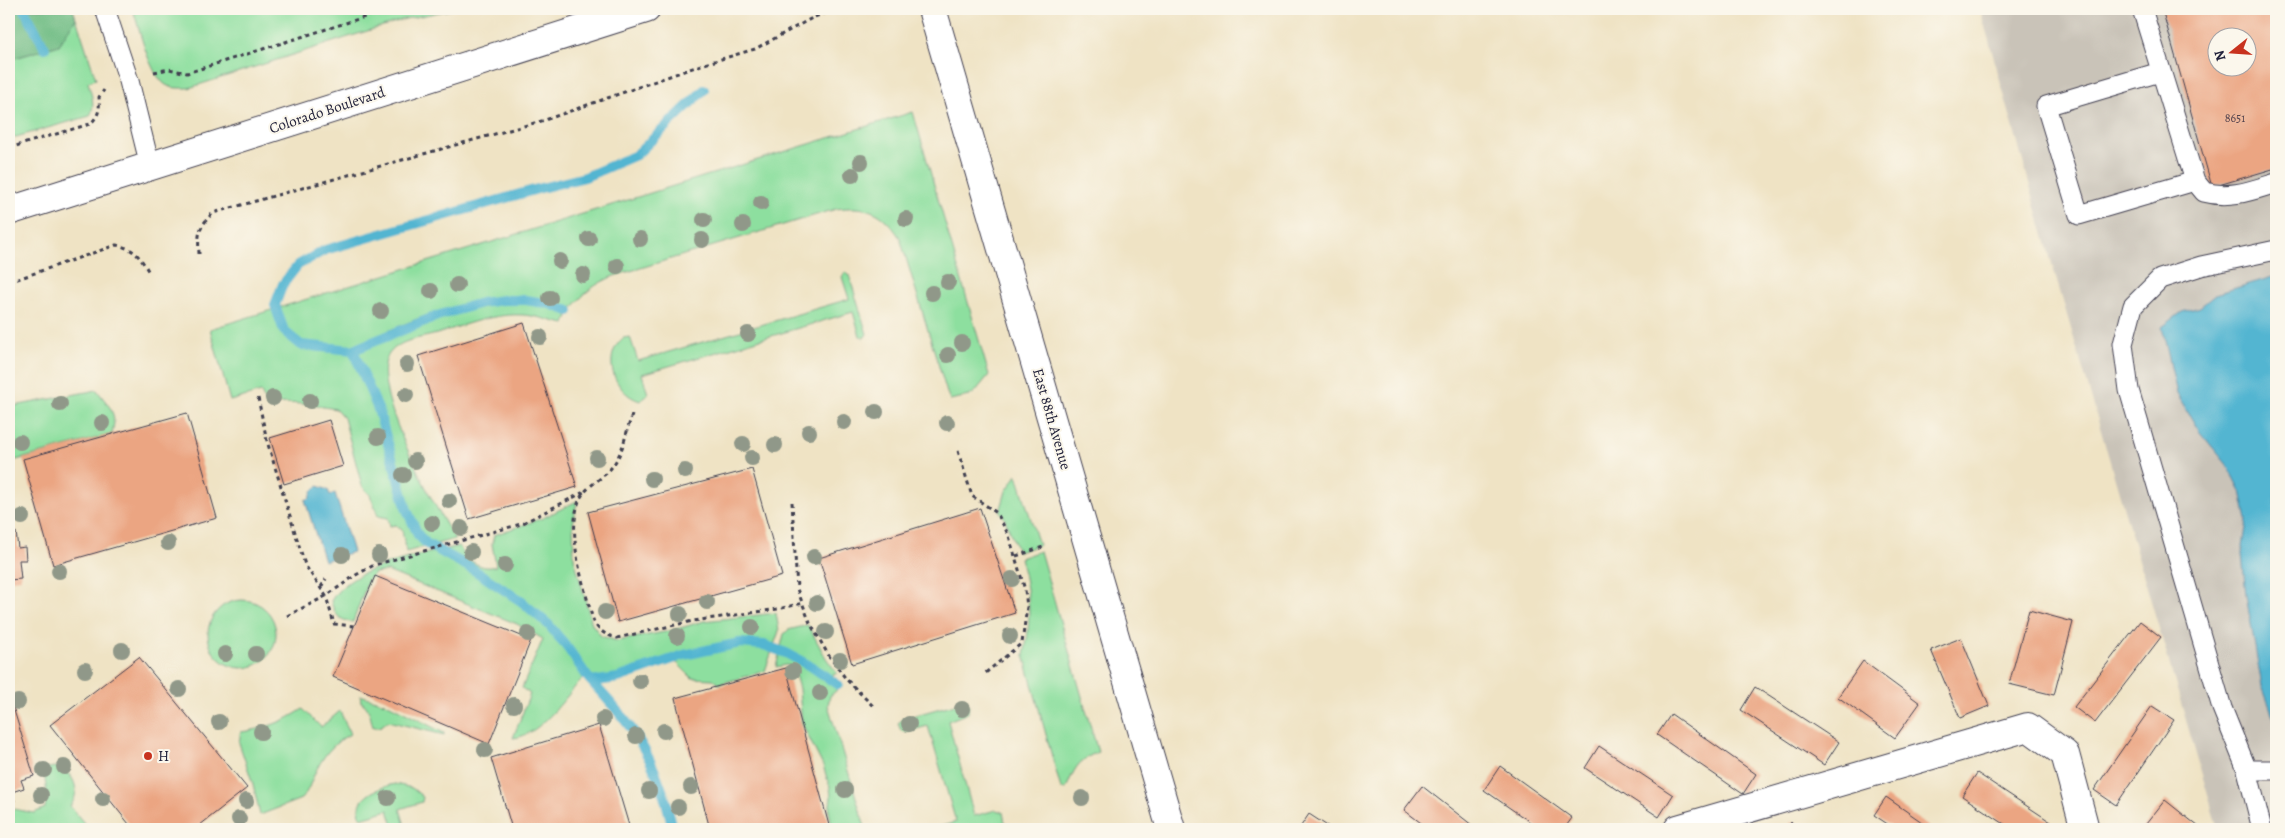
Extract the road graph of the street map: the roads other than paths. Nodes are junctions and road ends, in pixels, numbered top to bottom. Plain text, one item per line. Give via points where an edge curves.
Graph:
1 (105, 9) edge
2 (646, 9) edge
3 (932, 9) edge
4 (2142, 9) edge
5 (2160, 72) junction
6 (150, 166) junction
7 (2195, 181) junction
8 (2276, 183) edge
9 (9, 211) edge
10 (2276, 250) edge
11 (2247, 770) junction
12 (2276, 770) edge
13 (1171, 829) edge
14 (1678, 829) edge
15 (2085, 829) edge
16 (2262, 829) edge

1 - 6 lane via 129,81
2 - 6 main road, Colorado Boulevard
3 - 13 main road, East 88th Avenue
4 - 5 lane
5 - 7 lane
5 - 7 lane via 2046,106 2078,215
6 - 9 main road, Colorado Boulevard
7 - 8 lane via 2204,192 2220,197
10 - 11 lane via 2201,266 2160,279 2133,306 2123,344 2129,390 2176,552 2222,708
11 - 12 lane
11 - 16 lane
14 - 15 main road via 2028,727 2064,754

